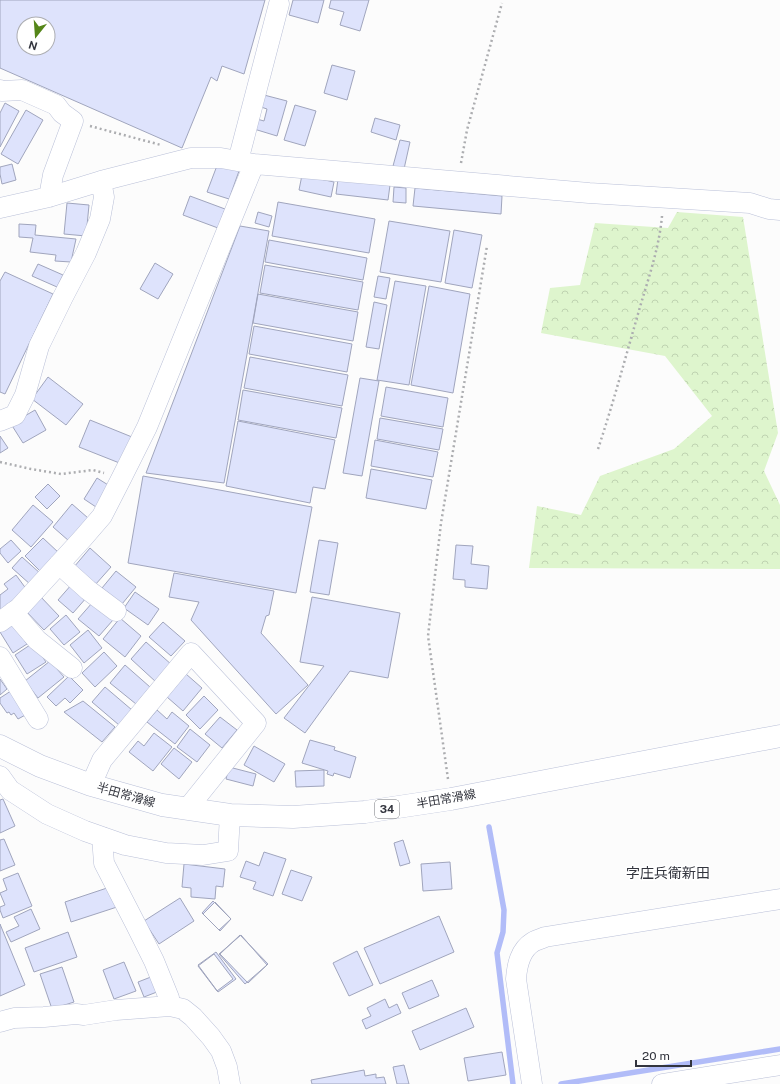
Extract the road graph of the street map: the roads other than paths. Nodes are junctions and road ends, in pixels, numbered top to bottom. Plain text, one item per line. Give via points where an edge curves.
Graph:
1 (278, 4) dead end
2 (0, 90) edge
3 (246, 162) junction
4 (101, 181) junction
5 (49, 197) junction
6 (0, 208) edge
7 (780, 210) edge
8 (0, 420) edge
9 (59, 564) junction
10 (116, 611) dead end
11 (6, 617) edge
12 (0, 657) edge
13 (72, 668) dead end
14 (38, 719) dead end
15 (780, 736) edge
16 (0, 746) edge
17 (0, 776) edge
18 (91, 785) junction
19 (187, 809) junction
20 (230, 815) junction
21 (102, 837) junction
22 (780, 899) edge
23 (170, 1006) junction
24 (0, 1022) edge
25 (780, 1065) edge
26 (230, 1084) edge
27 (532, 1084) edge
28 (662, 1084) edge

1 - 3 street
2 - 5 street via 22,90 56,105 73,121 52,175
3 - 4 street via 221,158 191,158
3 - 7 street via 589,193 750,203
3 - 9 street via 147,427 102,516
4 - 5 street
4 - 8 street via 104,197 100,219 86,253 39,346 25,395 15,415
5 - 6 street
9 - 10 street
9 - 11 street via 19,608
11 - 13 street
12 - 14 street
15 - 20 main road, 半田常滑線 / 34 via 451,799 365,812 294,817
16 - 18 main road, 半田常滑線 / 34 via 40,766
17 - 21 street via 10,790 48,814
18 - 19 main road, 半田常滑線 / 34 via 162,805
18 - 19 street via 102,760 191,653 256,723
19 - 20 main road, 半田常滑線 / 34
20 - 21 street via 228,851 203,855 166,853 125,845
21 - 23 street via 104,863 154,961
22 - 27 street via 532,942 517,964 516,979
23 - 24 street via 84,1015 14,1018
23 - 26 street via 193,1017 211,1037 221,1051
25 - 28 street

